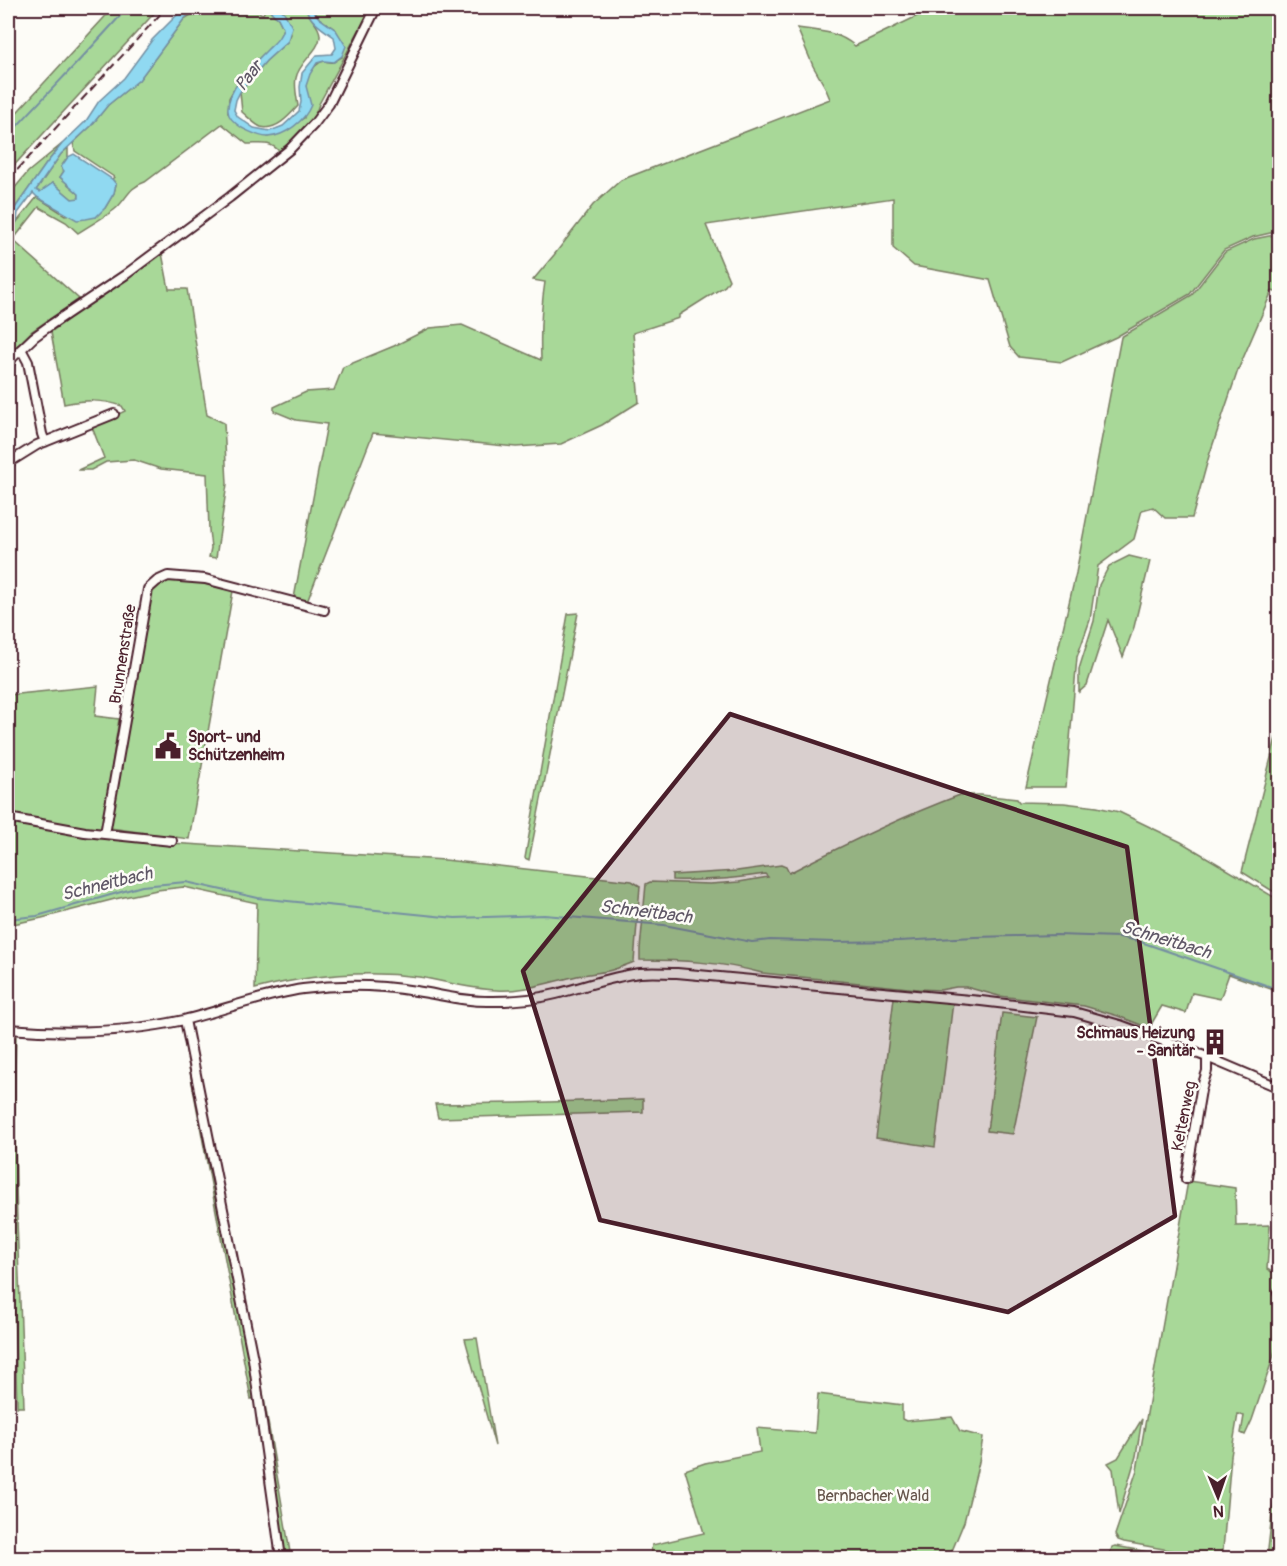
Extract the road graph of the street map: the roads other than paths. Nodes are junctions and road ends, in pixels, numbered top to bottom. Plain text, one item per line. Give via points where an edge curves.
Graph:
1 (376, 8) edge
2 (21, 349) junction
3 (8, 366) edge
4 (114, 414) dead end
5 (45, 442) junction
6 (8, 463) edge
7 (324, 610) dead end
8 (8, 818) edge
9 (105, 834) junction
10 (172, 841) dead end
11 (184, 1020) junction
12 (8, 1029) edge
13 (1207, 1057) junction
14 (1280, 1088) edge
15 (1186, 1179) dead end
16 (281, 1558) edge

1 - 2 street via 328,104 290,149
2 - 3 street
2 - 5 street via 28,362
4 - 5 street
5 - 6 street
7 - 9 street, Brunnenstraße via 205,579 168,576 148,589
8 - 9 street
9 - 10 street
11 - 12 street via 88,1032
11 - 13 street via 303,989 361,986 491,1001 553,995 637,974 676,973 1074,1012
11 - 16 street via 253,1359
13 - 14 street
13 - 15 street, Keltenweg

